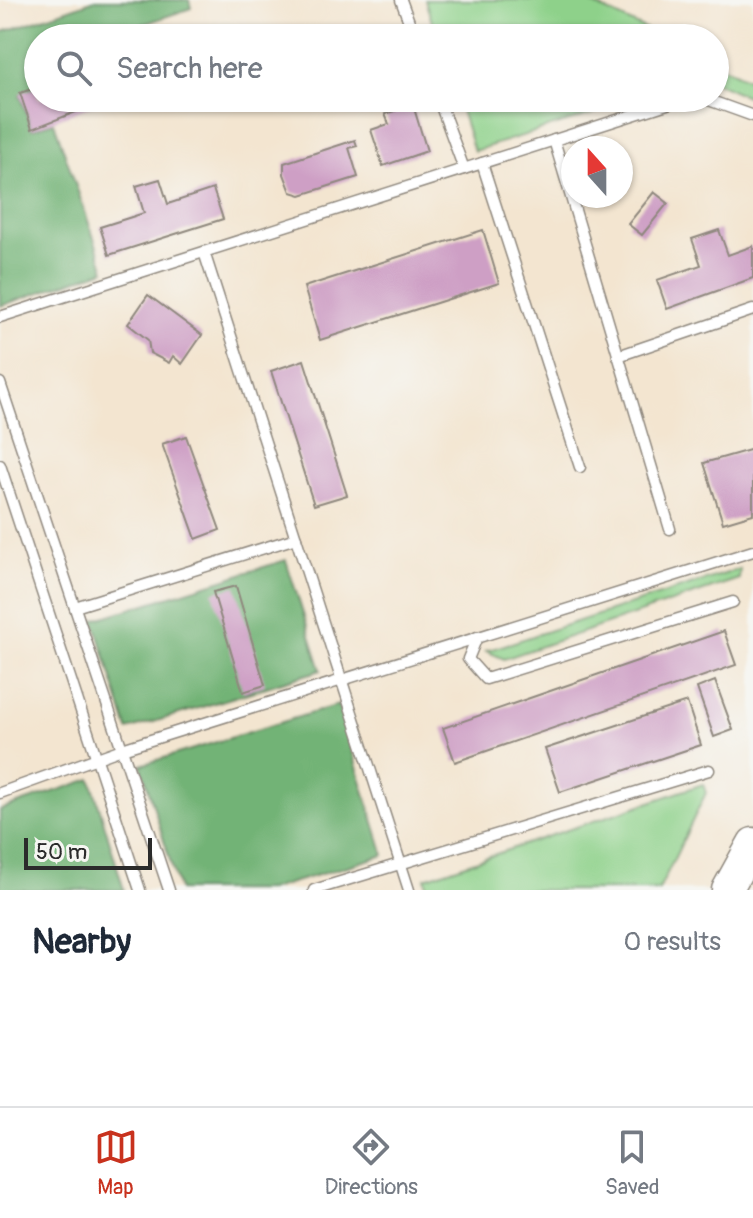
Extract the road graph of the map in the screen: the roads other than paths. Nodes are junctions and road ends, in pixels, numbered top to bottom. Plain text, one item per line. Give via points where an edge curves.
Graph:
1 (401, 0) edge
2 (410, 24) edge
3 (729, 107) edge
4 (443, 112) edge
5 (642, 112) edge
6 (753, 116) edge
7 (554, 140) junction
8 (482, 163) junction
9 (464, 169) junction
10 (204, 252) junction
11 (753, 310) edge
12 (0, 317) edge
13 (618, 356) junction
14 (0, 383) edge
15 (0, 465) edge
16 (580, 467) dead end
17 (12, 501) junction
18 (0, 504) edge
19 (670, 529) dead end
20 (296, 538) junction
21 (753, 551) edge
22 (733, 602) dead end
23 (75, 607) junction
24 (477, 637) junction
25 (341, 680) junction
26 (122, 749) junction
27 (96, 758) junction
28 (709, 770) dead end
29 (0, 793) edge
30 (749, 854) edge
31 (401, 864) junction
32 (140, 890) edge
33 (169, 890) edge
34 (314, 890) edge
35 (409, 890) edge
36 (727, 890) edge

1 - 2 lane
3 - 6 lane
4 - 9 lane
5 - 7 lane
7 - 8 lane
7 - 13 lane
8 - 9 lane
8 - 16 lane
9 - 10 lane
10 - 12 lane
10 - 20 lane
11 - 13 lane
13 - 19 lane
14 - 23 lane
15 - 17 lane
17 - 18 lane
17 - 27 lane
20 - 23 lane
20 - 25 lane
21 - 24 lane
22 - 24 lane via 486,679 468,659
23 - 26 lane
24 - 25 lane
25 - 26 lane
25 - 31 lane
26 - 27 lane
26 - 33 lane
27 - 29 lane
27 - 32 lane
28 - 31 lane
30 - 36 street
31 - 34 lane
31 - 35 lane

